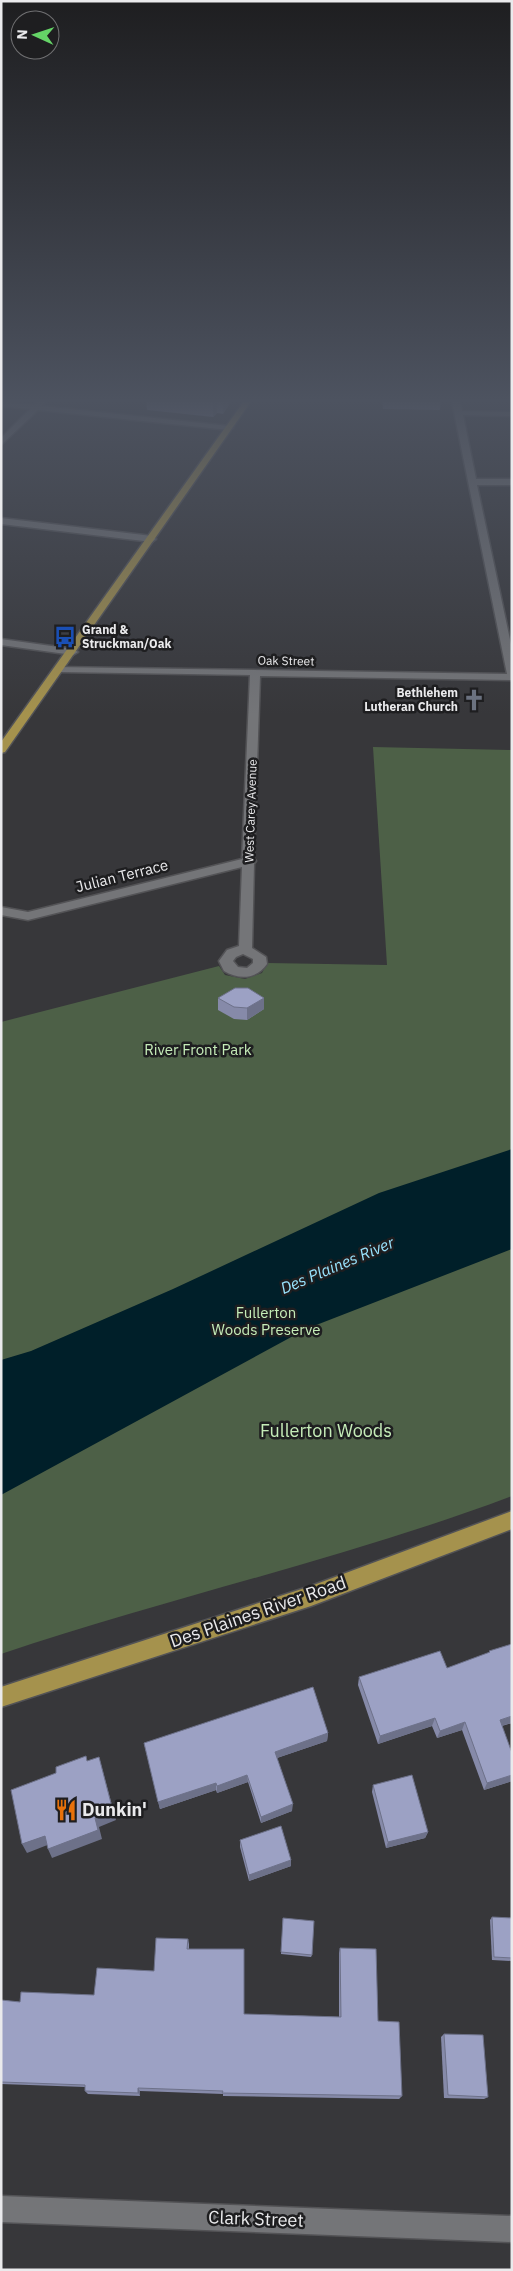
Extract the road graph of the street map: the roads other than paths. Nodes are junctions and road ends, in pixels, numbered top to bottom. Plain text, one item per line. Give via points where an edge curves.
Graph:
1 (177, 503) edge
2 (476, 503) edge
3 (1, 521) edge
4 (152, 539) junction
5 (1, 642) edge
6 (73, 652) junction
7 (60, 669) junction
8 (255, 672) junction
9 (512, 676) edge
10 (1, 750) edge
11 (250, 861) junction
12 (1, 911) edge
13 (246, 950) dead end
14 (512, 1520) edge
15 (1, 1697) edge
16 (1, 2209) edge
17 (512, 2228) edge

1 - 4 main road
2 - 9 street
3 - 4 street
4 - 6 main road
5 - 6 street
6 - 7 main road
7 - 8 street, Oak Street
7 - 10 main road
8 - 9 street, Oak Street
8 - 11 street, West Carey Avenue
11 - 12 street, Julian Terrace via 28,916
11 - 13 street, West Carey Avenue
14 - 15 main road, Des Plaines River Road via 311,1596
16 - 17 street, Clark Street

